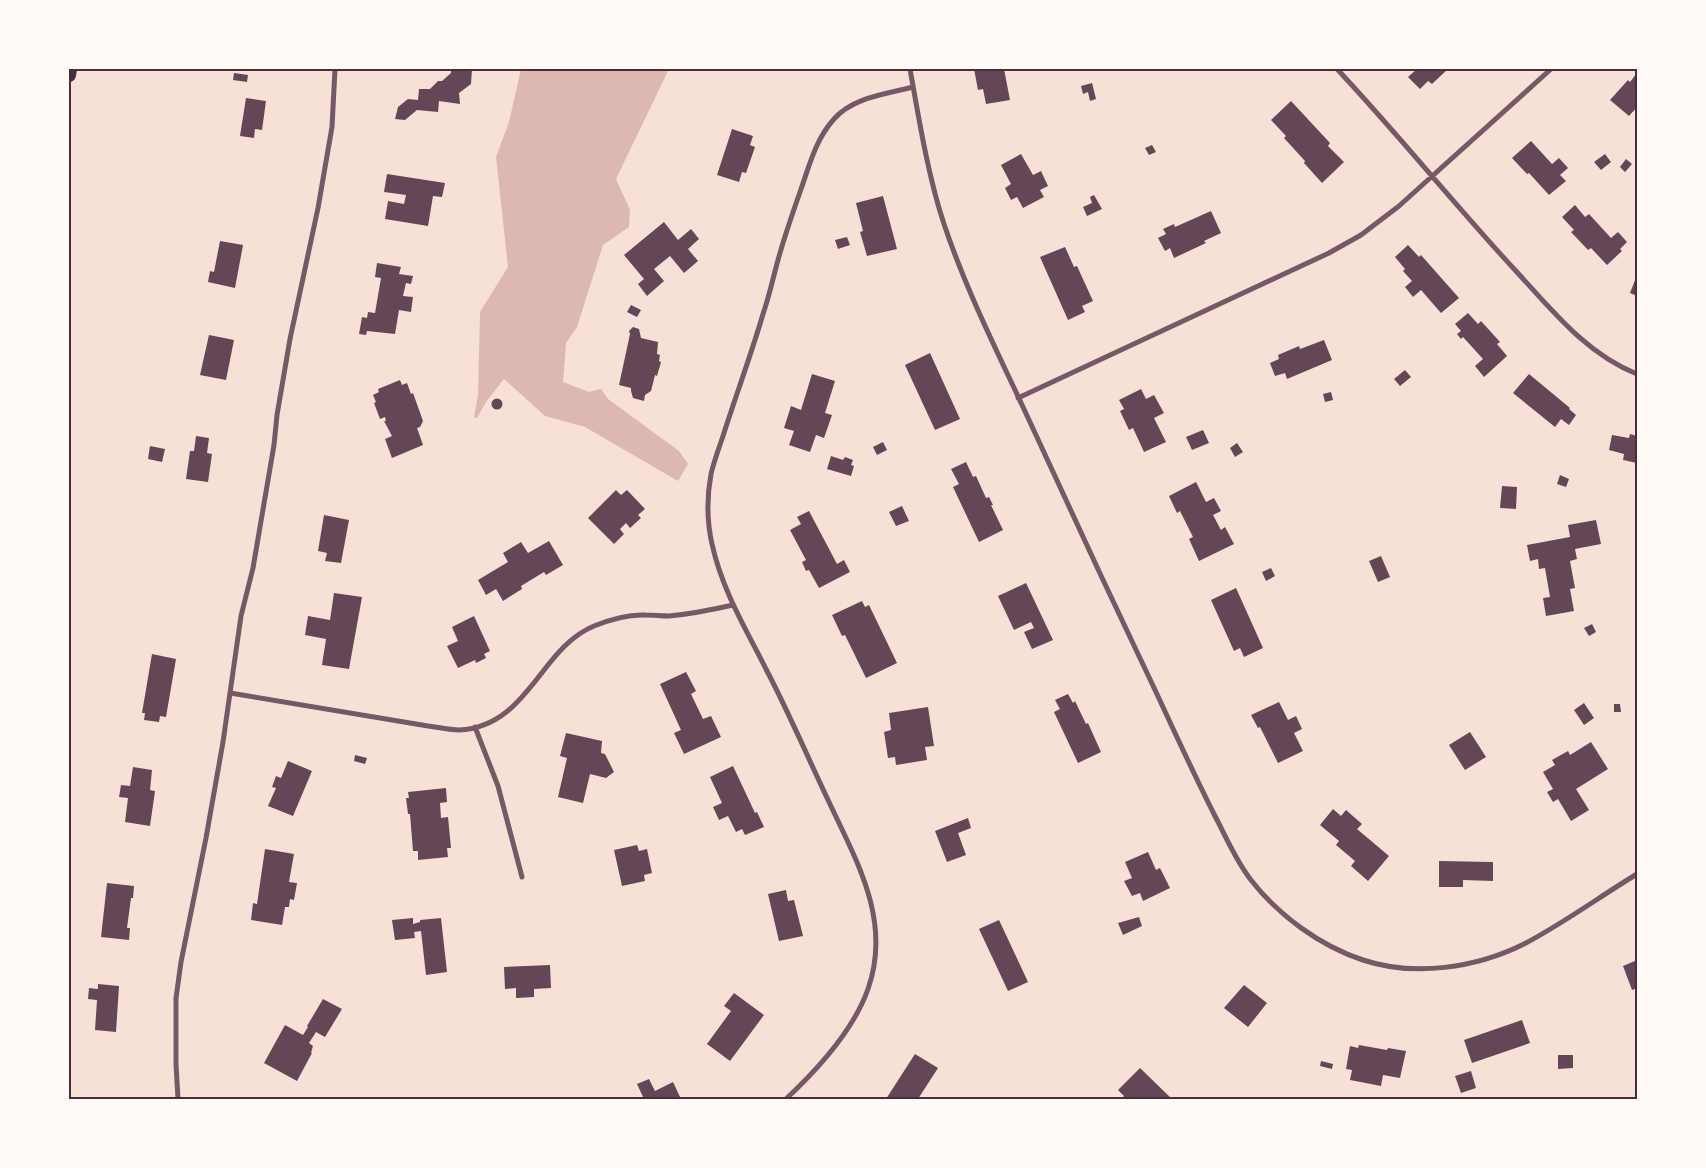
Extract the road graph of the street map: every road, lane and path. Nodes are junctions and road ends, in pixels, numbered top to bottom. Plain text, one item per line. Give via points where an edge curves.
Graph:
1 (70, 69) edge
2 (335, 69) edge
3 (910, 69) edge
4 (1337, 69) edge
5 (1551, 69) edge
6 (69, 75) edge
7 (913, 87) junction
8 (1432, 177) junction
9 (1637, 374) edge
10 (1018, 398) junction
11 (733, 605) junction
12 (230, 693) junction
13 (475, 727) junction
14 (1637, 874) edge
15 (522, 877) dead end
16 (178, 1099) edge
17 (786, 1099) edge

1 - 6 highway
2 - 12 street via 331,136 276,415 274,445
3 - 7 street
4 - 8 street
5 - 8 street
7 - 10 street via 943,222
7 - 11 street via 850,106 821,135 812,156 711,476 708,516 711,541 722,581
8 - 9 street via 1580,338 1611,362
8 - 10 street via 1374,226 1329,253
10 - 14 street via 1231,847 1248,877 1287,917 1322,941 1362,960 1407,969 1458,965 1521,945
11 - 13 street via 694,614 634,615 592,627 564,647 514,706 488,723
11 - 17 street via 857,860 870,895 876,932 875,958 861,1007 843,1035
12 - 13 street via 428,726 458,730
12 - 16 street via 176,998
13 - 15 street via 498,786

